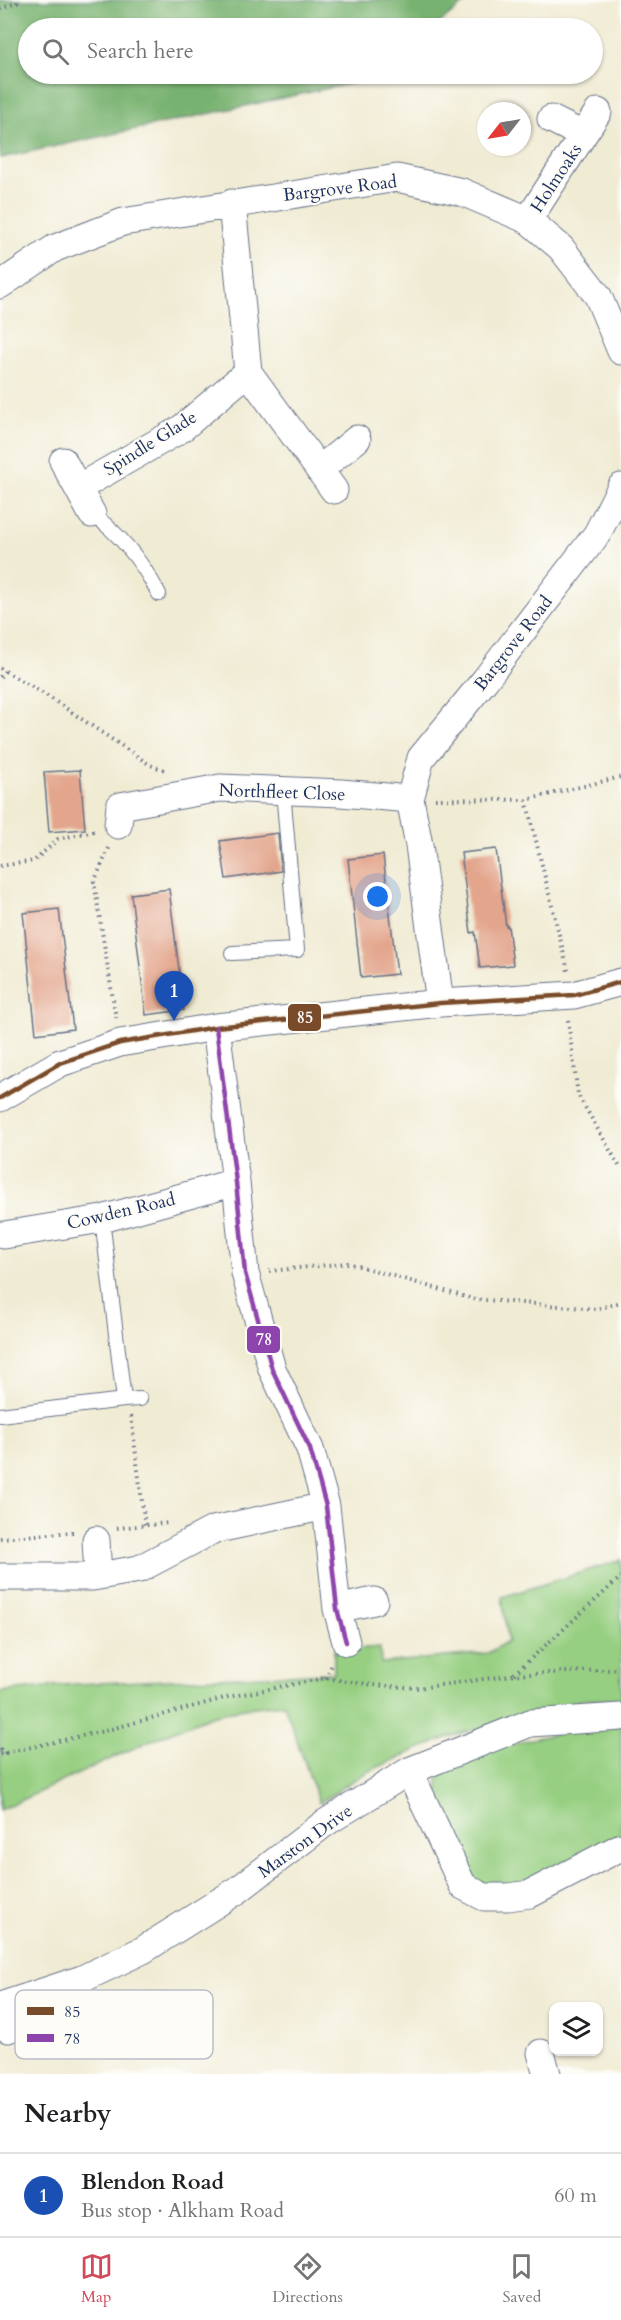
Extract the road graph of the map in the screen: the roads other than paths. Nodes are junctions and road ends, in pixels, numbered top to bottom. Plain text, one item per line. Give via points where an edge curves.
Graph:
1 (598, 112) dead end
2 (551, 119) dead end
3 (583, 135) junction
4 (232, 203) junction
5 (528, 220) junction
6 (0, 285) edge
7 (621, 351) edge
8 (248, 372) junction
9 (357, 439) dead end
10 (63, 461) dead end
11 (621, 487) edge
12 (78, 488) junction
13 (92, 514) joint
14 (159, 594) dead end
15 (283, 791) junction
16 (410, 799) junction
17 (118, 825) road end
18 (232, 954) dead end
19 (621, 982) edge
20 (440, 1003) junction
21 (216, 1027) junction
22 (0, 1098) edge
23 (236, 1182) junction
24 (102, 1219) junction
25 (4, 1234) dead end
26 (0, 1415) edge
27 (326, 1506) junction
28 (96, 1539) dead end
29 (0, 1576) edge
30 (98, 1576) junction
31 (374, 1601) dead end
32 (337, 1609) junction
33 (345, 1642) dead end
34 (621, 1717) edge
35 (409, 1771) junction
36 (621, 1847) edge
37 (57, 1990) edge

1 - 3 street, Holmoaks
2 - 3 street, Holmoaks
3 - 5 street, Holmoaks
4 - 5 street, Bargrove Road via 398,178 462,192
4 - 6 street, Bargrove Road via 123,222 55,248
4 - 8 street
5 - 7 street, Bargrove Road via 561,248 598,296
8 - 9 street via 326,480
8 - 12 street, Spindle Glade via 181,429
10 - 12 street
11 - 16 street, Bargrove Road via 597,534 421,758
12 - 13 street
13 - 14 lane via 123,540
15 - 16 street, Northfleet Close
15 - 17 street, Northfleet Close via 220,788 120,806
15 - 18 lane via 297,950
16 - 20 street
19 - 20 street via 569,995
20 - 21 street
21 - 22 street via 120,1043 60,1063
21 - 23 street
23 - 24 street, Cowden Road
23 - 27 street via 245,1273 272,1369 310,1449
24 - 25 street, Cowden Road
24 - 26 lane via 131,1400
27 - 30 street via 213,1530 139,1569
27 - 32 street
28 - 30 street
29 - 30 street
31 - 32 street
32 - 33 street
34 - 35 street, Marston Drive via 530,1724
35 - 36 street via 463,1886 484,1897 530,1894
35 - 37 street, Marston Drive via 325,1823 238,1890 143,1950

